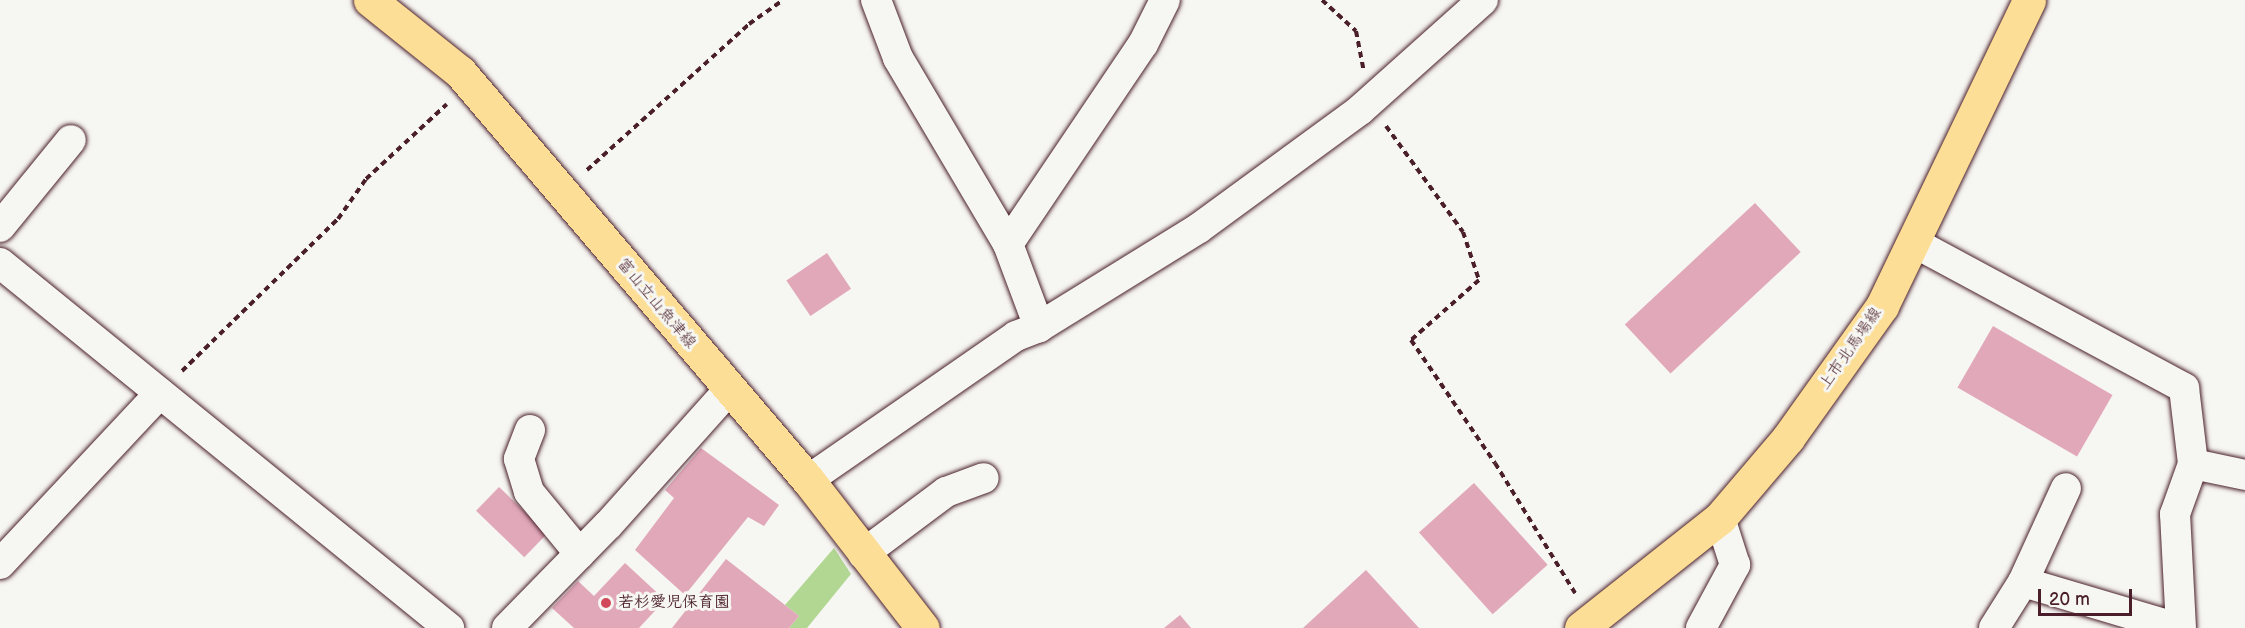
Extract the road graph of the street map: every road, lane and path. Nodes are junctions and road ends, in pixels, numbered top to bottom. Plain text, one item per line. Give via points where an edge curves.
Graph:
1 (370, 0) edge
2 (783, 0) edge
3 (876, 0) edge
4 (1165, 0) edge
5 (1322, 0) edge
6 (1482, 0) edge
7 (2029, 0) edge
8 (469, 83) junction
9 (1369, 102) junction
10 (71, 140) dead end
11 (561, 191) junction
12 (0, 227) edge
13 (1913, 242) junction
14 (1008, 244) junction
15 (5, 278) edge
16 (1039, 327) junction
17 (728, 391) junction
18 (160, 393) junction
19 (530, 430) dead end
20 (2193, 464) junction
21 (2245, 475) edge
22 (984, 478) dead end
23 (808, 480) junction
24 (2066, 488) dead end
25 (1720, 518) junction
26 (580, 554) junction
27 (863, 554) junction
28 (0, 564) edge
29 (2023, 582) junction
30 (1586, 624) edge
31 (449, 628) edge
32 (507, 628) edge
33 (922, 628) edge
34 (1701, 628) edge
35 (1994, 628) edge
36 (2179, 628) edge

1 - 8 main road, 富山立山魚津線
2 - 11 path via 749,24
3 - 14 street via 898,58
4 - 14 street via 1143,44
5 - 9 path via 1356,31
6 - 9 street
7 - 13 main road, 上市北馬場線
8 - 11 main road, 富山立山魚津線
8 - 18 path via 366,179 339,219 253,298
9 - 16 street via 1199,228
9 - 30 path via 1462,232 1479,280 1411,340 1495,463
10 - 12 street
11 - 17 main road, 富山立山魚津線
13 - 20 street via 2184,388
13 - 25 main road, 上市北馬場線 via 1882,306 1788,438
14 - 16 street
15 - 18 street
16 - 23 street via 1016,336
17 - 23 main road, 富山立山魚津線
17 - 26 street
18 - 28 street
18 - 31 street
19 - 26 street via 519,459 529,492
20 - 21 street
20 - 36 street via 2175,514
22 - 27 street via 946,492
23 - 27 main road, 富山立山魚津線
24 - 29 street
25 - 30 main road, 上市北馬場線
25 - 34 street via 1735,565
26 - 32 street
27 - 33 main road, 富山立山魚津線
29 - 35 street
29 - 36 street

